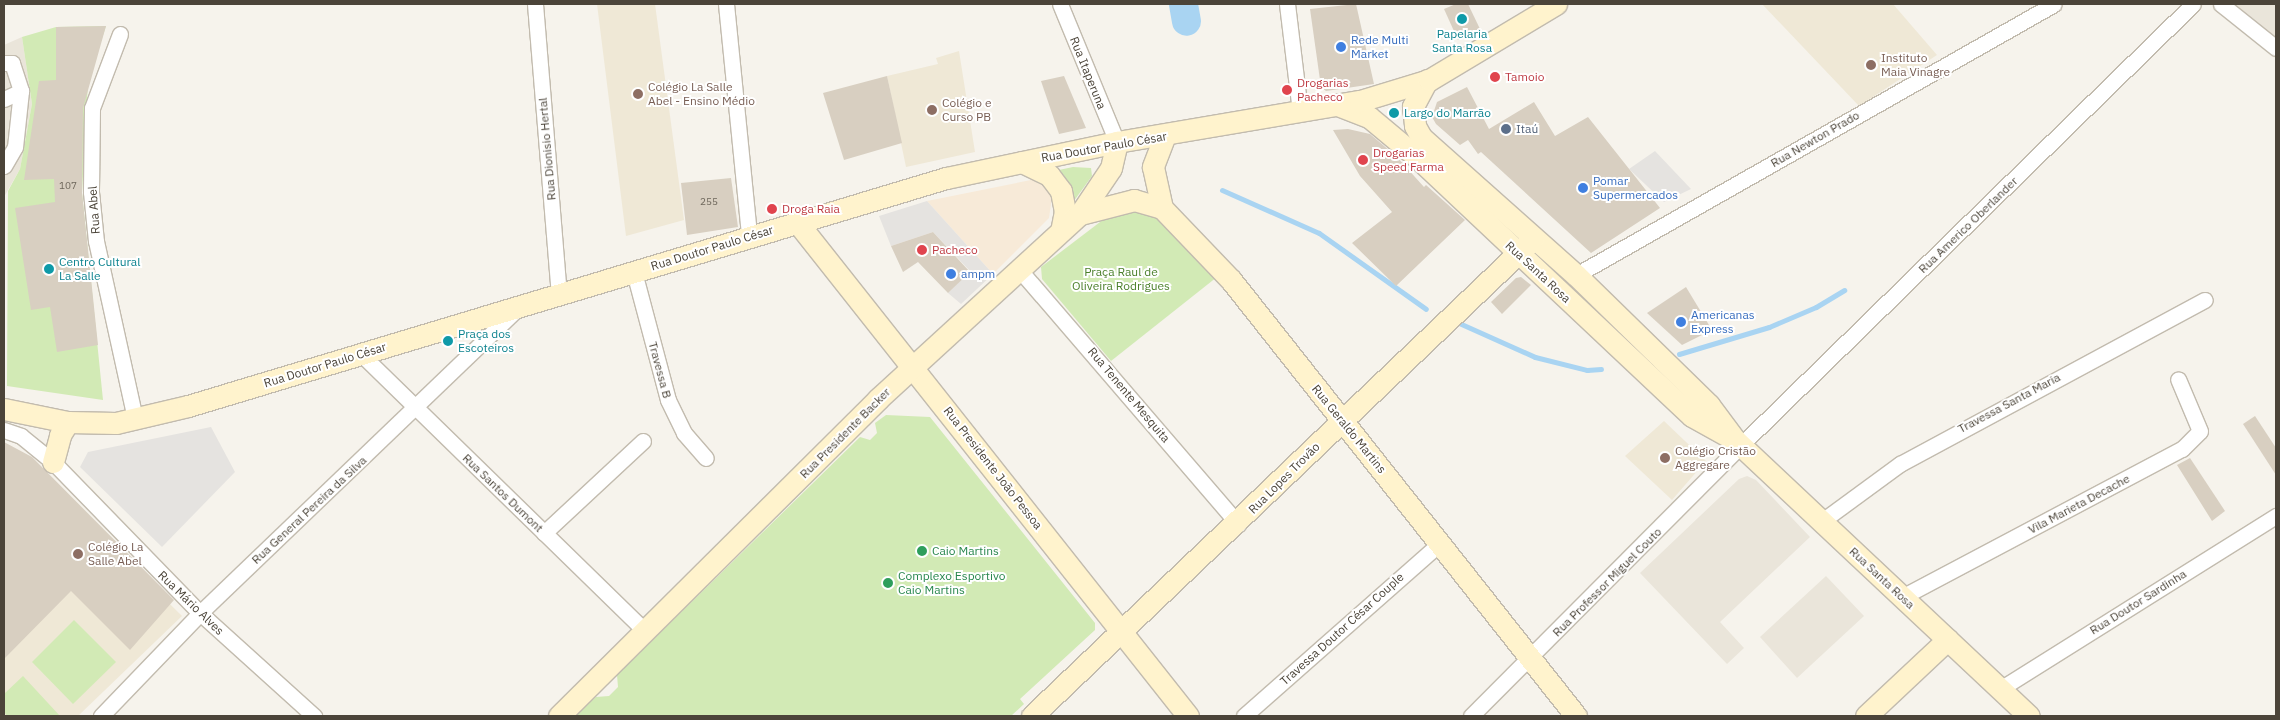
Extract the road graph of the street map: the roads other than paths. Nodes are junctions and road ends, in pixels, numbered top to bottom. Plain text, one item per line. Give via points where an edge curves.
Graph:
1 (535, 4) edge
2 (726, 4) edge
3 (1060, 4) edge
4 (1287, 4) edge
5 (1556, 4) edge
6 (2054, 4) edge
7 (2193, 4) edge
8 (2221, 4) edge
9 (120, 34) dead end
10 (2276, 48) edge
11 (4, 63) edge
12 (1427, 80) junction
13 (20, 90) junction
14 (4, 99) edge
15 (1340, 106) junction
16 (1300, 112) junction
17 (1165, 135) junction
18 (1117, 142) junction
19 (1022, 162) junction
20 (4, 166) edge
21 (1465, 190) junction
22 (1162, 208) junction
23 (1080, 214) junction
24 (797, 222) junction
25 (1061, 231) junction
26 (749, 236) junction
27 (1534, 238) junction
28 (1518, 254) junction
29 (1018, 268) junction
30 (634, 272) junction
31 (1576, 275) junction
32 (559, 294) junction
33 (2205, 300) dead end
34 (520, 306) junction
35 (361, 354) junction
36 (914, 367) junction
37 (2178, 379) dead end
38 (4, 409) edge
39 (416, 409) junction
40 (135, 418) junction
41 (1342, 421) junction
42 (68, 422) junction
43 (4, 430) edge
44 (643, 441) dead end
45 (1738, 443) junction
46 (706, 458) dead end
47 (53, 462) junction
48 (2276, 516) edge
49 (1822, 521) junction
50 (1238, 524) junction
51 (544, 533) junction
52 (1440, 542) junction
53 (1902, 596) junction
54 (200, 613) junction
55 (1122, 631) junction
56 (646, 632) junction
57 (1948, 639) junction
58 (1532, 657) junction
59 (2000, 689) junction
60 (101, 716) edge
61 (314, 716) edge
62 (559, 716) edge
63 (1032, 716) edge
64 (1188, 716) edge
65 (1244, 716) edge
66 (1471, 716) edge
67 (1576, 716) edge
68 (1866, 716) edge
69 (2029, 716) edge

1 - 32 street, Rua Dionisio Hertal
2 - 26 street
3 - 18 street, Rua Itaperuna
4 - 16 street
5 - 12 main road, Rua Doutor Paulo César
6 - 31 street, Rua Newton Prado
7 - 45 street, Rua Americo Oberlander
8 - 10 street
9 - 40 street, Rua Abel via 92,108 92,192 96,241
11 - 13 street via 12,63
12 - 15 main road, Rua Doutor Paulo César
12 - 21 main road, Rua Santa Rosa via 1413,106 1415,126
13 - 14 street
13 - 20 street via 15,147
15 - 16 main road, Rua Doutor Paulo César
15 - 21 main road, Rua Santa Rosa via 1368,117
16 - 17 main road, Rua Doutor Paulo César
17 - 18 main road, Rua Doutor Paulo César
17 - 22 main road via 1153,167
18 - 19 main road, Rua Doutor Paulo César
18 - 23 main road, Rua Presidente Backer via 1112,168
19 - 24 main road, Rua Doutor Paulo César via 928,183
19 - 25 main road via 1049,174 1061,191 1065,211
21 - 27 main road, Rua Santa Rosa
21 - 28 main road, Rua Santa Rosa
22 - 23 main road via 1134,200
22 - 41 main road, Rua Geraldo Martins via 1231,280
23 - 25 main road, Rua Presidente Backer
24 - 26 main road, Rua Doutor Paulo César
24 - 36 main road, Rua Presidente João Pessoa
25 - 29 main road, Rua Presidente Backer
26 - 30 main road, Rua Doutor Paulo César
27 - 28 main road, Rua Lopes Trovão
27 - 31 main road, Rua Santa Rosa
28 - 41 main road, Rua Lopes Trovão
28 - 45 main road, Rua Santa Rosa via 1692,416
29 - 36 main road, Rua Presidente Backer
29 - 50 street, Rua Tenente Mesquita
30 - 32 main road, Rua Doutor Paulo César
30 - 46 street, Travessa B via 668,400 684,432
31 - 45 main road, Rua Santa Rosa via 1709,405
32 - 34 main road, Rua Doutor Paulo César
33 - 49 street, Travessa Santa Maria via 1900,464
34 - 35 main road, Rua Doutor Paulo César
34 - 39 street, Rua General Pereira da Silva
35 - 39 street, Rua Santos Dumont
35 - 40 main road, Rua Doutor Paulo César via 188,406
36 - 55 main road, Rua Presidente João Pessoa
36 - 56 main road, Rua Presidente Backer
37 - 53 street, Vila Marieta Decache via 2200,431 2182,449
38 - 42 main road, Rua Doutor Paulo César
39 - 51 street, Rua Santos Dumont
39 - 54 street, Rua General Pereira da Silva
40 - 42 main road, Rua Doutor Paulo César via 108,424
41 - 50 main road, Rua Lopes Trovão
41 - 52 main road, Rua Geraldo Martins
42 - 47 main road via 60,435
43 - 47 street, Rua Mário Alves via 20,436
44 - 51 street
45 - 49 main road, Rua Santa Rosa
45 - 58 street, Rua Professor Miguel Couto
47 - 54 street, Rua Mário Alves
48 - 59 street, Rua Doutor Sardinha
49 - 53 main road, Rua Santa Rosa
50 - 55 main road, Rua Lopes Trovão
51 - 56 street, Rua Santos Dumont
52 - 58 main road, Rua Geraldo Martins
52 - 65 street, Travessa Doutor César Couple
53 - 57 main road, Rua Santa Rosa
54 - 60 street, Rua General Pereira da Silva
54 - 61 street, Rua Mário Alves
55 - 63 main road, Rua Lopes Trovão
55 - 64 main road, Rua Presidente João Pessoa
56 - 62 main road, Rua Presidente Backer
57 - 59 main road, Rua Santa Rosa
57 - 68 main road
58 - 66 street, Rua Professor Miguel Couto
58 - 67 main road, Rua Geraldo Martins
59 - 69 main road, Rua Santa Rosa

